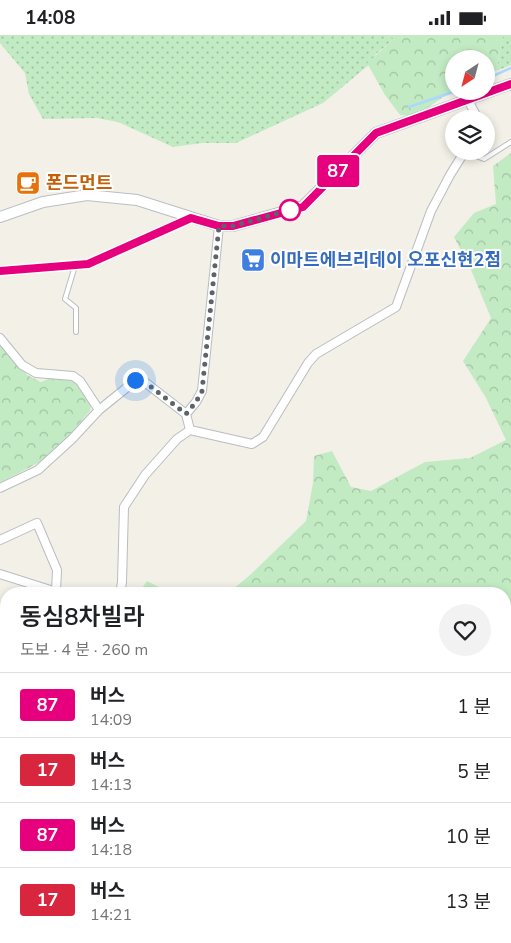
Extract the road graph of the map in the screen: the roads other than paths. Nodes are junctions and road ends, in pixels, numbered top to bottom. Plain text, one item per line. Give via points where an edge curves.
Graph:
1 (511, 84) edge
2 (468, 101) junction
3 (473, 110) edge
4 (511, 142) edge
5 (495, 152) edge
6 (459, 160) edge
7 (0, 217) edge
8 (191, 218) junction
9 (219, 226) junction
10 (76, 264) junction
11 (0, 271) edge
12 (76, 332) dead end
13 (0, 338) edge
14 (99, 410) junction
15 (186, 414) junction
16 (190, 430) junction
17 (0, 488) edge
18 (0, 540) edge
19 (0, 574) edge
20 (40, 587) edge
21 (58, 587) edge
22 (120, 587) edge

1 - 2 street
2 - 3 street
2 - 9 street via 376,133 303,207 233,226
4 - 5 lane
6 - 16 street via 431,211 396,307 316,354 264,437 252,444
7 - 8 street via 43,202 86,195 136,200
8 - 9 street
8 - 10 street via 88,264
9 - 15 street via 202,391
10 - 11 street
10 - 12 lane via 65,299 76,308
13 - 14 street via 22,365 36,373 73,376 80,381
14 - 15 street via 135,380 146,383
14 - 17 street via 38,470
15 - 16 street
16 - 22 street via 177,439 145,475 124,507
18 - 21 street via 37,523 57,570
19 - 20 street

